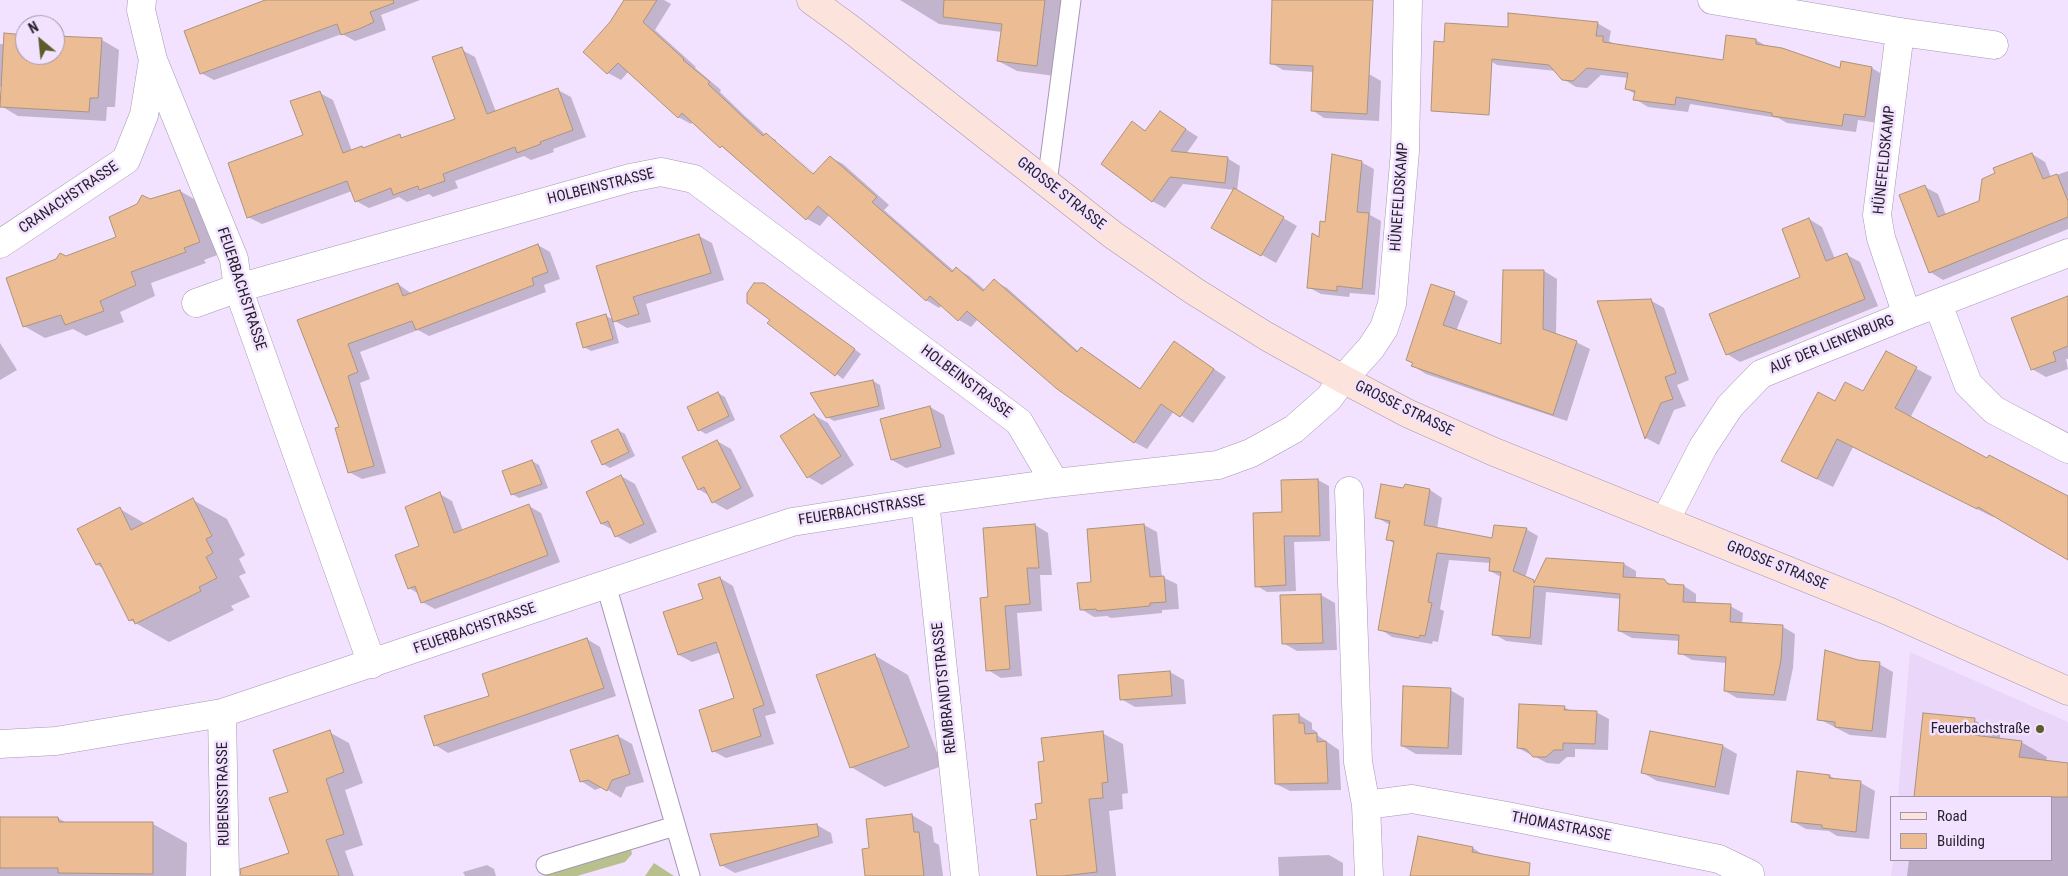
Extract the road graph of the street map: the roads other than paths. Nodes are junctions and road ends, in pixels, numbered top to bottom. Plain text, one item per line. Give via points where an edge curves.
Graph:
1 (142, 0) edge
2 (811, 0) edge
3 (1071, 0) edge
4 (1408, 0) edge
5 (1712, 0) edge
6 (1900, 32) junction
7 (1994, 45) dead end
8 (153, 60) junction
9 (1047, 184) junction
10 (0, 244) edge
11 (2068, 253) edge
12 (238, 288) junction
13 (196, 303) dead end
14 (1938, 304) junction
15 (1907, 315) junction
16 (1343, 379) junction
17 (2068, 449) edge
18 (1055, 483) junction
19 (1349, 492) dead end
20 (925, 501) junction
21 (1665, 521) junction
22 (606, 585) junction
23 (372, 664) junction
24 (2068, 691) edge
25 (222, 713) junction
26 (0, 744) edge
27 (1366, 805) junction
28 (675, 826) junction
29 (546, 865) dead end
30 (226, 876) edge
31 (690, 876) edge
32 (965, 876) edge
33 (1369, 876) edge
34 (1750, 876) edge

1 - 8 street, FEUERBACHSTRASSE via 141,10
2 - 9 main road, GROSSE STRASSE
3 - 9 lane
4 - 16 street, HÜNEFELDSKAMP via 1405,151 1392,304 1384,328 1371,348
5 - 6 street
6 - 7 street
6 - 15 street, HÜNEFELDSKAMP via 1876,215
8 - 10 street, CRANACHSTRASSE via 144,115 126,160
8 - 12 street, FEUERBACHSTRASSE via 234,259
9 - 16 main road, GROSSE STRASSE via 1188,287
11 - 14 street, AUF DER LIENENBURG
12 - 13 street, HOLBEINSTRASSE
12 - 18 street, HOLBEINSTRASSE via 630,178 661,172 694,179 1019,422
12 - 23 street, FEUERBACHSTRASSE
14 - 15 street, AUF DER LIENENBURG
14 - 17 street via 1968,384 1994,410
15 - 21 street, AUF DER LIENENBURG via 1761,374 1730,406 1702,447
16 - 18 street, FEUERBACHSTRASSE via 1330,398 1294,429 1251,453 1218,465
16 - 21 main road, GROSSE STRASSE via 1407,413 1484,447
18 - 20 street, FEUERBACHSTRASSE
19 - 27 street via 1358,762
20 - 22 street, FEUERBACHSTRASSE via 792,522
20 - 32 street, REMBRANDTSTRASSE
21 - 24 main road, GROSSE STRASSE via 1888,611
22 - 23 street, FEUERBACHSTRASSE
22 - 28 lane
23 - 25 street, FEUERBACHSTRASSE
25 - 26 street, FEUERBACHSTRASSE via 56,741
25 - 30 street, RUBENSSTRASSE
27 - 33 street
27 - 34 street, THOMASTRASSE via 1412,799 1507,816 1719,859
28 - 29 lane
28 - 31 lane

